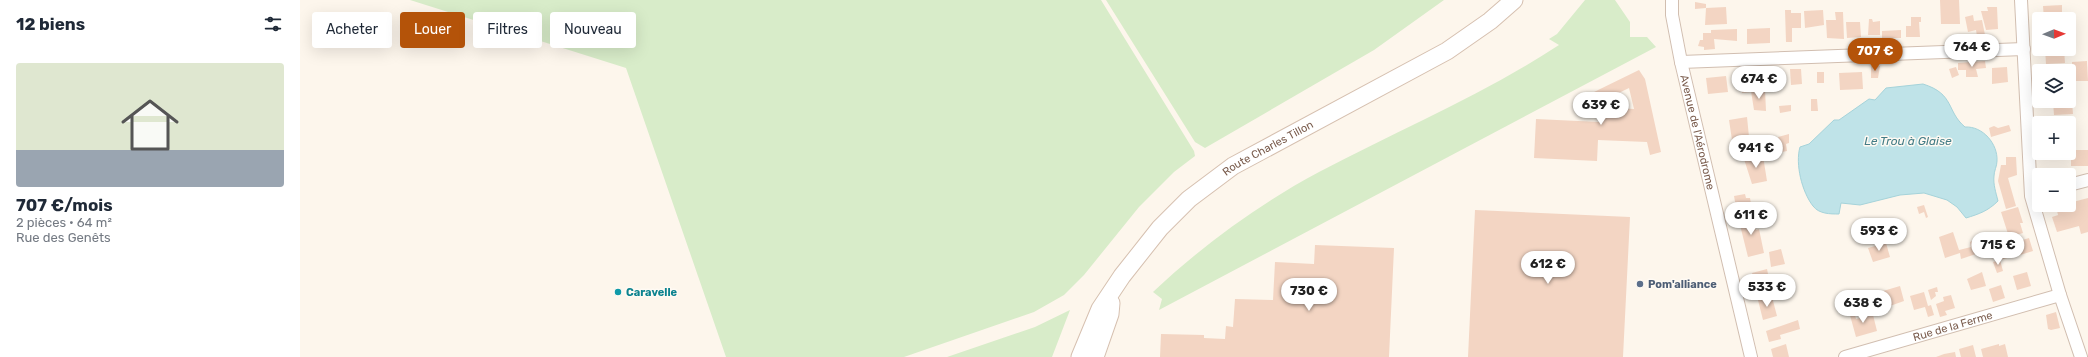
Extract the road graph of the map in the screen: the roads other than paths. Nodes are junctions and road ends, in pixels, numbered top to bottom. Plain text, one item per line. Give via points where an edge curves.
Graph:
1 (1514, 0) edge
2 (1672, 0) edge
3 (2021, 0) edge
4 (2024, 49) junction
5 (1681, 62) junction
6 (2033, 168) edge
7 (2088, 180) edge
8 (2076, 184) edge
9 (2039, 212) edge
10 (1113, 292) junction
11 (2060, 295) junction
12 (1080, 357) edge
13 (1096, 357) edge
14 (1751, 357) edge
15 (1845, 357) edge
16 (2081, 357) edge

1 - 10 main road, Route Charles Tillon via 1447,51 1233,166 1189,199 1160,228 1122,276
2 - 5 street, Avenue de l'Aérodrome via 1672,15
3 - 4 street
4 - 5 street
4 - 6 street
5 - 14 street, Avenue de l'Aérodrome
7 - 8 street
9 - 11 street
10 - 12 main road, Route Charles Tillon via 1100,309
10 - 13 main road via 1110,314
11 - 15 street, Rue de la Ferme
11 - 16 street

